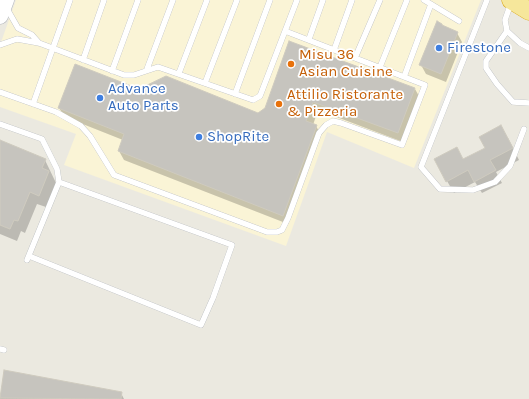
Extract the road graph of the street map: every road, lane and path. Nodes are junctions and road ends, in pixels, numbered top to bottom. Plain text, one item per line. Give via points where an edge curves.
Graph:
1 (70, 0) edge
2 (104, 0) edge
3 (138, 0) edge
4 (173, 0) edge
5 (207, 0) edge
6 (237, 0) edge
7 (270, 0) edge
8 (297, 0) edge
9 (323, 0) edge
10 (352, 0) edge
11 (380, 0) edge
12 (407, 0) edge
13 (424, 0) edge
14 (487, 0) edge
15 (512, 0) edge
16 (431, 4) junction
17 (3, 6) edge
18 (529, 11) edge
19 (459, 21) dead end
20 (285, 31) junction
21 (507, 31) junction
22 (309, 39) junction
23 (39, 43) junction
24 (0, 45) edge
25 (52, 48) junction
26 (529, 48) edge
27 (334, 50) junction
28 (356, 58) junction
29 (83, 60) junction
30 (380, 67) junction
31 (147, 69) junction
32 (112, 70) junction
33 (179, 72) junction
34 (404, 77) junction
35 (205, 83) junction
36 (0, 92) edge
37 (235, 94) junction
38 (529, 103) edge
39 (33, 104) junction
40 (0, 124) edge
41 (524, 129) dead end
42 (59, 182) junction

1 - 25 lane
2 - 29 lane
3 - 32 lane
4 - 31 lane
5 - 33 lane
6 - 35 lane
7 - 37 lane
8 - 20 lane
9 - 22 lane
10 - 27 lane
11 - 28 lane
12 - 30 lane
13 - 16 lane
14 - 41 lane via 420,167 440,189 473,190 495,182 510,166
15 - 18 highway
15 - 21 lane via 505,20
16 - 19 lane
16 - 34 lane
17 - 23 lane via 18,28 32,35
20 - 22 lane
20 - 37 lane via 260,96 253,100
21 - 26 lane via 520,44
21 - 38 lane via 486,61 486,68 513,102
22 - 27 lane
23 - 24 lane via 17,40
23 - 25 lane
25 - 29 lane
25 - 39 lane
27 - 28 lane
28 - 30 lane
29 - 32 lane
30 - 34 lane
31 - 32 lane via 129,75
31 - 33 lane via 158,67
33 - 35 lane
34 - 39 lane via 425,85 402,145 341,123 333,121 326,125 319,133 288,218 282,230 277,232 267,232 114,175 81,126 56,112
35 - 37 lane
36 - 39 lane
40 - 42 lane via 42,139 57,169
42 - 42 lane via 232,245 201,325 28,258

